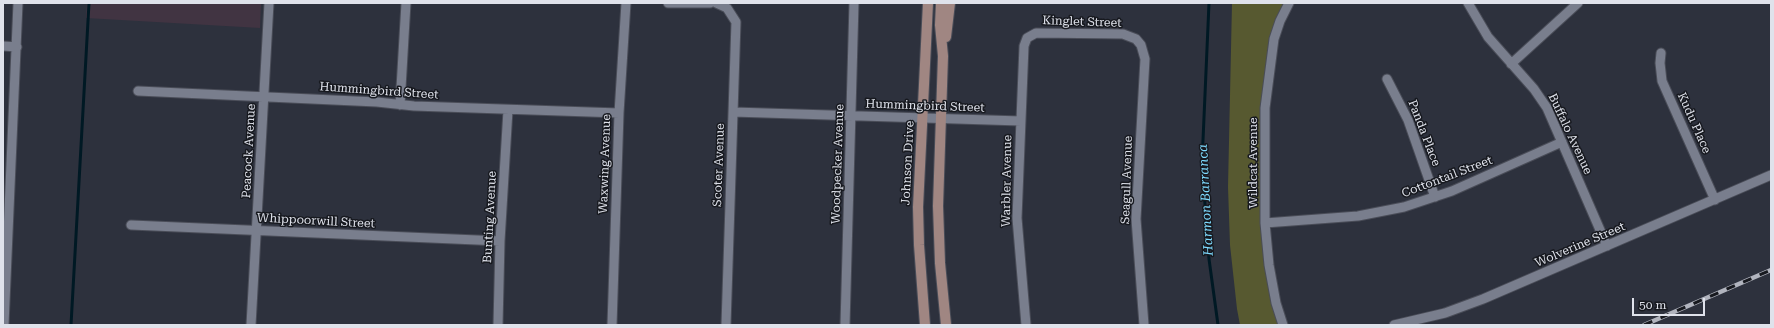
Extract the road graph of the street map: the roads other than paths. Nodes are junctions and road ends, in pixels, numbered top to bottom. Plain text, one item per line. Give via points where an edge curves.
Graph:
1 (18, 3) edge
2 (269, 3) edge
3 (406, 3) edge
4 (626, 3) edge
5 (668, 3) edge
6 (677, 3) edge
7 (710, 3) edge
8 (716, 3) edge
9 (854, 3) edge
10 (928, 3) edge
11 (941, 3) edge
12 (950, 3) edge
13 (1289, 3) edge
14 (1468, 3) edge
15 (1578, 3) edge
16 (1028, 38) joint
17 (1136, 39) joint
18 (3, 46) edge
19 (17, 47) junction
20 (1661, 53) dead end
21 (943, 56) junction
22 (1511, 64) junction
23 (1387, 79) dead end
24 (138, 91) dead end
25 (264, 97) junction
26 (400, 105) junction
27 (508, 110) junction
28 (732, 112) junction
29 (619, 113) junction
30 (852, 116) junction
31 (923, 118) junction
32 (941, 119) junction
33 (1020, 122) junction
34 (1562, 142) junction
35 (6, 174) edge
36 (1771, 175) edge
37 (1435, 197) junction
38 (1715, 200) junction
39 (1265, 223) junction
40 (131, 225) dead end
41 (257, 231) junction
42 (500, 242) junction
43 (1607, 246) junction
44 (4, 325) edge
45 (252, 325) edge
46 (498, 325) edge
47 (612, 325) edge
48 (726, 325) edge
49 (845, 325) edge
50 (925, 325) edge
51 (946, 325) edge
52 (1026, 325) edge
53 (1144, 325) edge
54 (1283, 325) edge
55 (1394, 325) edge

1 - 19 street
2 - 25 street, Peacock Avenue
3 - 26 street
4 - 29 street, Waxwing Avenue
5 - 6 street
6 - 7 street
8 - 28 street, Scoter Avenue via 727,8 736,22
9 - 30 street, Woodpecker Avenue
10 - 31 main road, Johnson Drive
11 - 21 main road
12 - 21 main road
13 - 39 street, Wildcat Avenue via 1274,39 1266,94
14 - 22 street, Buffalo Avenue via 1488,37
15 - 22 street
16 - 17 street, Kinglet Street via 1036,33 1123,34
16 - 33 street, Warbler Avenue via 1024,46
17 - 53 street, Seagull Avenue via 1141,44 1146,59 1136,219
18 - 19 street
19 - 35 street
20 - 38 street, Kudu Place via 1662,81
21 - 32 main road
22 - 34 street, Buffalo Avenue via 1540,97
23 - 37 street, Panda Place via 1408,120
24 - 25 street, Hummingbird Street
25 - 26 street, Hummingbird Street
25 - 41 street, Peacock Avenue
26 - 27 street, Hummingbird Street
27 - 29 street, Hummingbird Street
27 - 42 street, Bunting Avenue
28 - 30 street, Hummingbird Street
28 - 48 street, Scoter Avenue
29 - 47 street, Waxwing Avenue
30 - 31 street, Hummingbird Street
30 - 49 street, Woodpecker Avenue
31 - 32 street, Hummingbird Street
31 - 50 main road, Johnson Drive via 918,226
32 - 33 street, Hummingbird Street
32 - 51 main road via 939,234
33 - 52 street, Warbler Avenue via 1017,218
34 - 37 street, Cottontail Street
34 - 43 street, Buffalo Avenue
35 - 44 street
36 - 38 street, Wolverine Street
37 - 39 street, Cottontail Street via 1404,207 1358,216
38 - 43 street, Wolverine Street
39 - 54 street, Wildcat Avenue via 1269,265
40 - 41 street, Whippoorwill Street
41 - 42 street, Whippoorwill Street
41 - 45 street, Peacock Avenue
42 - 46 street, Bunting Avenue
43 - 55 street, Wolverine Street via 1483,299 1445,313

